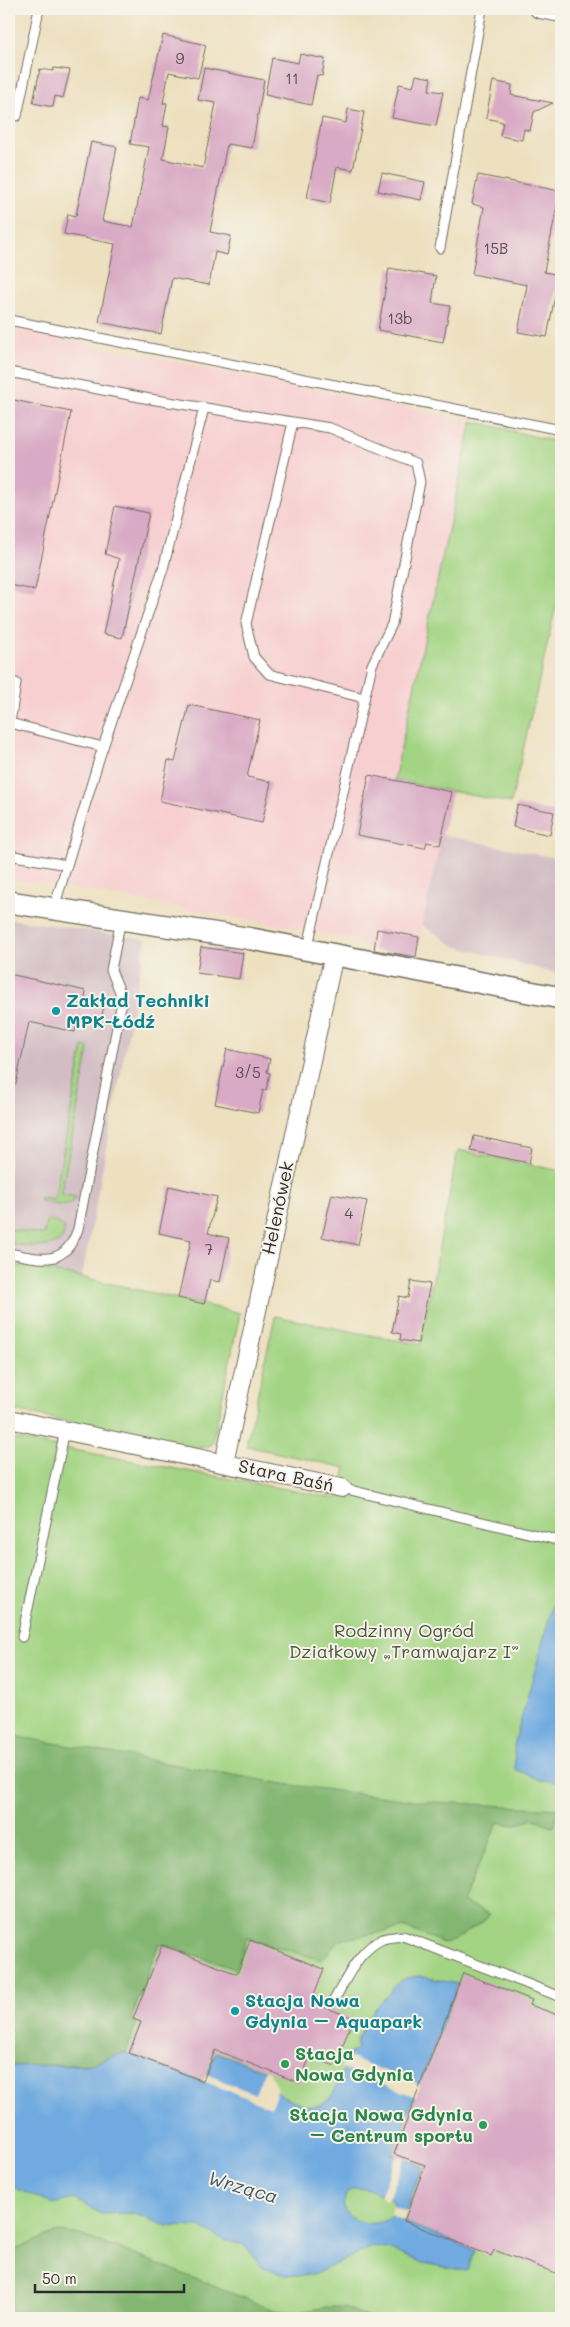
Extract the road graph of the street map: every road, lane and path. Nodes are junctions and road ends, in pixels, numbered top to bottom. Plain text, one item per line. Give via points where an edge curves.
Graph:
1 (39, 9) edge
2 (482, 9) edge
3 (539, 9) edge
4 (561, 13) edge
5 (18, 116) dead end
6 (440, 248) dead end
7 (9, 320) edge
8 (9, 372) edge
9 (204, 408) junction
10 (293, 422) junction
11 (561, 430) edge
12 (9, 681) edge
13 (364, 698) junction
14 (103, 747) junction
15 (9, 855) edge
16 (67, 865) junction
17 (9, 902) edge
18 (54, 908) junction
19 (122, 918) junction
20 (310, 937) dead end
21 (334, 954) junction
22 (561, 998) edge
23 (9, 1253) edge
24 (9, 1418) edge
25 (65, 1430) junction
26 (224, 1463) junction
27 (342, 1488) joint
28 (561, 1541) edge
29 (22, 1638) dead end
30 (561, 1997) edge
31 (334, 2000) dead end

1 - 5 lane
2 - 6 lane
3 - 4 street
7 - 11 lane
8 - 9 lane
9 - 10 lane
9 - 14 lane via 163,569
10 - 13 lane via 246,624 254,657 269,674
10 - 13 lane via 330,428 416,463 420,482 392,624 372,665
12 - 14 lane via 16,683 10,723
13 - 20 lane
14 - 16 lane
15 - 16 lane
16 - 18 lane
17 - 18 street
18 - 19 street
19 - 21 street
19 - 23 lane via 111,970 120,992 121,1006 78,1229 71,1246 55,1258
21 - 22 street
21 - 26 street, Helenówek
24 - 25 street, Stara Baśń
25 - 26 street, Stara Baśń
25 - 29 lane
26 - 27 street, Stara Baśń
27 - 28 lane, Stara Baśń
30 - 31 lane via 403,1936 384,1939 373,1945 354,1965

